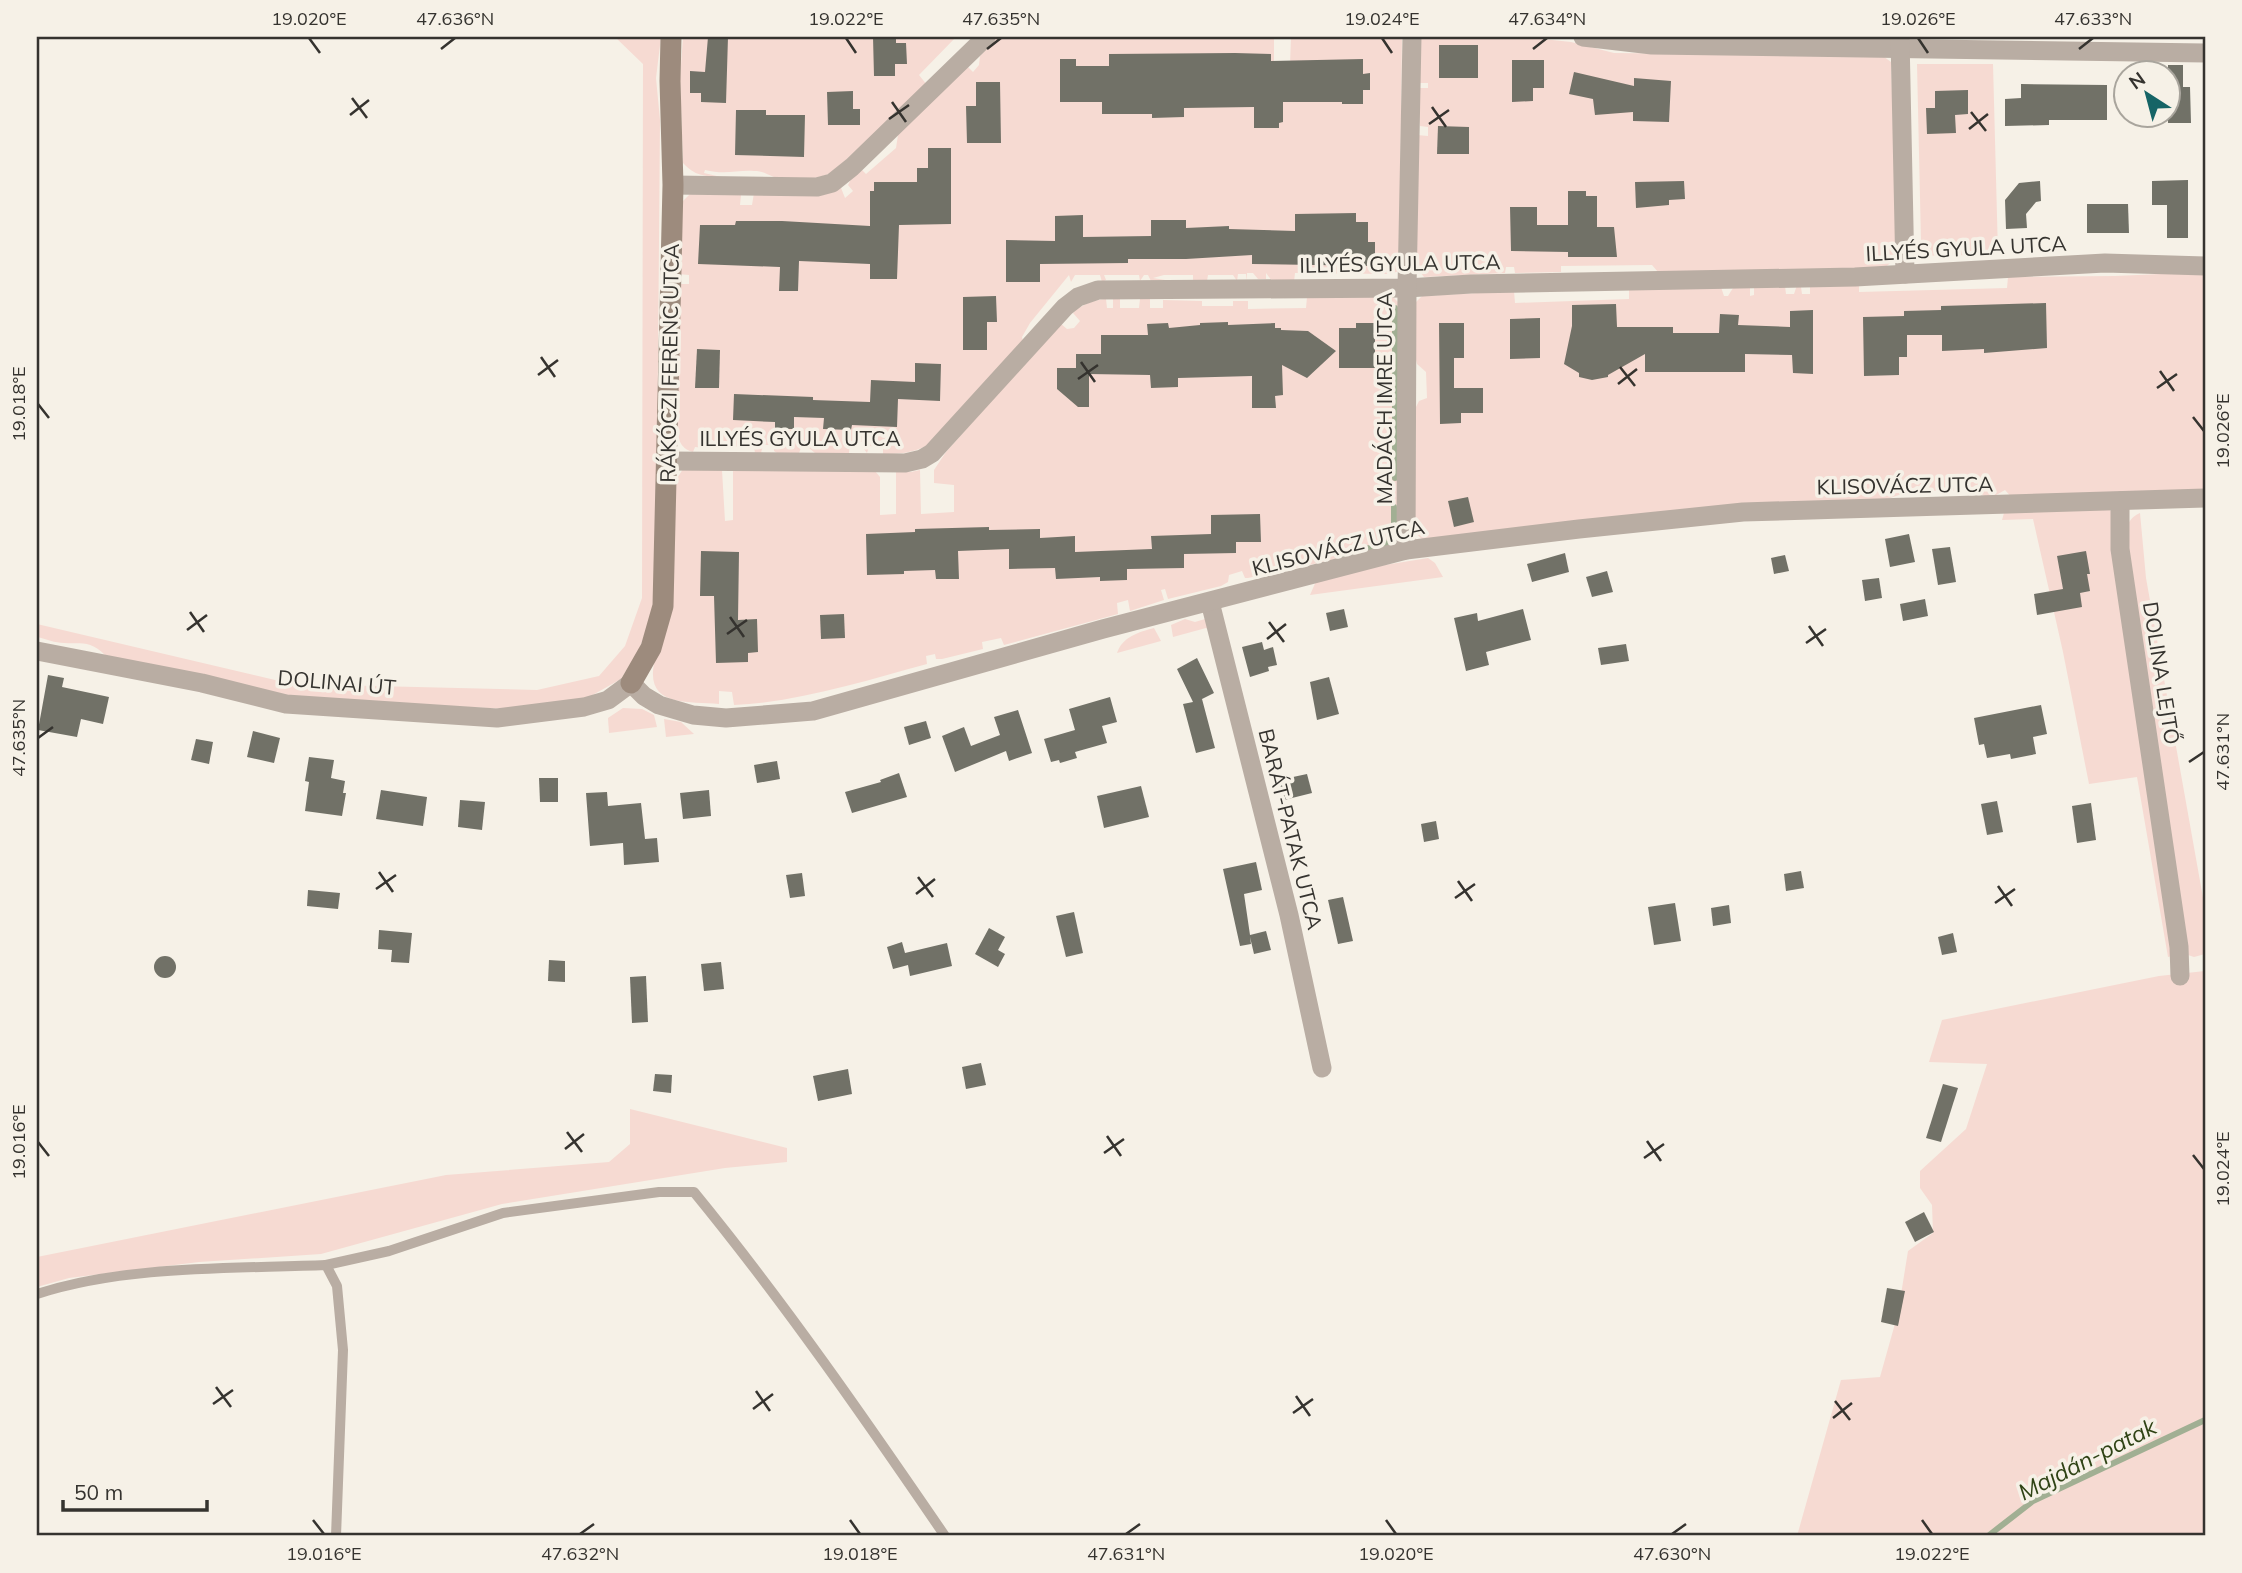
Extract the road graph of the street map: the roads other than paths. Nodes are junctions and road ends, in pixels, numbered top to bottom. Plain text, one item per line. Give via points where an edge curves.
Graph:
1 (671, 37) edge
2 (986, 37) edge
3 (1412, 37) edge
4 (1583, 37) edge
5 (1900, 42) edge
6 (2205, 53) edge
7 (673, 185) junction
8 (2205, 266) edge
9 (1905, 274) junction
10 (1407, 288) junction
11 (668, 461) junction
12 (2205, 498) edge
13 (2120, 500) junction
14 (1406, 550) junction
15 (1210, 602) junction
16 (37, 651) edge
17 (631, 683) junction
18 (2180, 976) dead end
19 (1322, 1068) dead end
20 (326, 1265) junction
21 (37, 1294) edge
22 (336, 1536) edge
23 (945, 1536) edge

1 - 7 street, RÁKÓCZI FERENC UTCA
2 - 7 street via 832,183 817,187
3 - 10 street, MADÁCH IMRE UTCA
4 - 5 street via 1652,45
5 - 6 street
5 - 9 street
7 - 11 street, RÁKÓCZI FERENC UTCA
8 - 9 street, ILLYÉS GYULA UTCA via 2105,263
9 - 10 street, ILLYÉS GYULA UTCA
10 - 11 street, ILLYÉS GYULA UTCA via 1091,291 1065,307 922,459 905,463
10 - 14 street, MADÁCH IMRE UTCA
11 - 17 street, RÁKÓCZI FERENC UTCA via 663,606 651,648
12 - 13 street, KLISOVÁCZ UTCA
13 - 14 street, KLISOVÁCZ UTCA via 1743,512
13 - 18 street, DOLINA LEJTŐ via 2120,549
14 - 15 street, KLISOVÁCZ UTCA
15 - 17 street, KLISOVÁCZ UTCA via 813,711 726,718 693,715 659,705
15 - 19 street, BARÁT-PATAK UTCA via 1286,903
16 - 17 street, DOLINAI ÚT via 286,704 497,718 584,707 608,700
20 - 21 lane via 128,1274
20 - 22 lane via 337,1286 343,1350
20 - 23 lane via 389,1251 503,1213 659,1192 694,1192 751,1263

